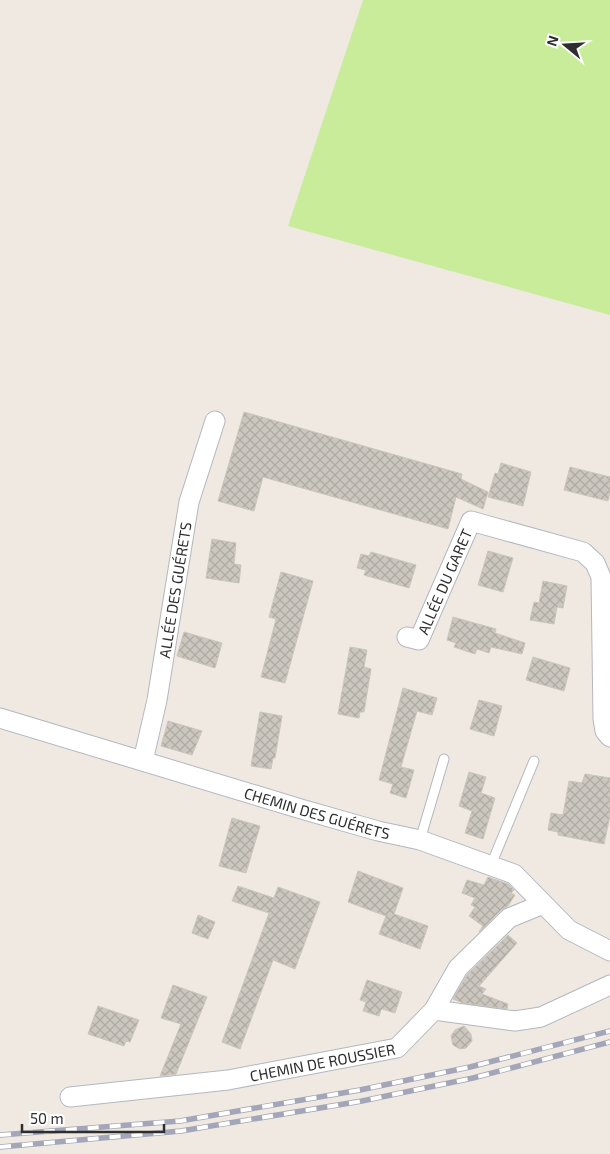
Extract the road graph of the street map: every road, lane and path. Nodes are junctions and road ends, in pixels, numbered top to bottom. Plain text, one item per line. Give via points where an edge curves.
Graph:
1 (215, 421) dead end
2 (406, 637) dead end
3 (0, 718) edge
4 (610, 737) edge
5 (444, 759) dead end
6 (143, 761) junction
7 (534, 761) dead end
8 (420, 840) junction
9 (491, 865) junction
10 (544, 904) junction
11 (610, 951) edge
12 (610, 985) edge
13 (434, 1010) junction
14 (70, 1097) dead end

1 - 6 street, ALLÉE DES GUÉRETS via 189,502 157,700
2 - 4 street, ALLÉE DU GARET via 419,640 471,521 583,552 595,563 601,577 603,719
3 - 6 street, CHEMIN DES GUÉRETS
5 - 8 lane
6 - 8 street, CHEMIN DES GUÉRETS via 301,810
7 - 9 lane
8 - 9 street, CHEMIN DES GUÉRETS
9 - 10 street, CHEMIN DES GUÉRETS via 514,874
10 - 11 street, CHEMIN DES GUÉRETS via 569,930
10 - 13 street, CHEMIN DE ROUSSIER via 509,918 458,968
12 - 13 street via 541,1017 515,1021
13 - 14 street, CHEMIN DE ROUSSIER via 397,1048 228,1080

